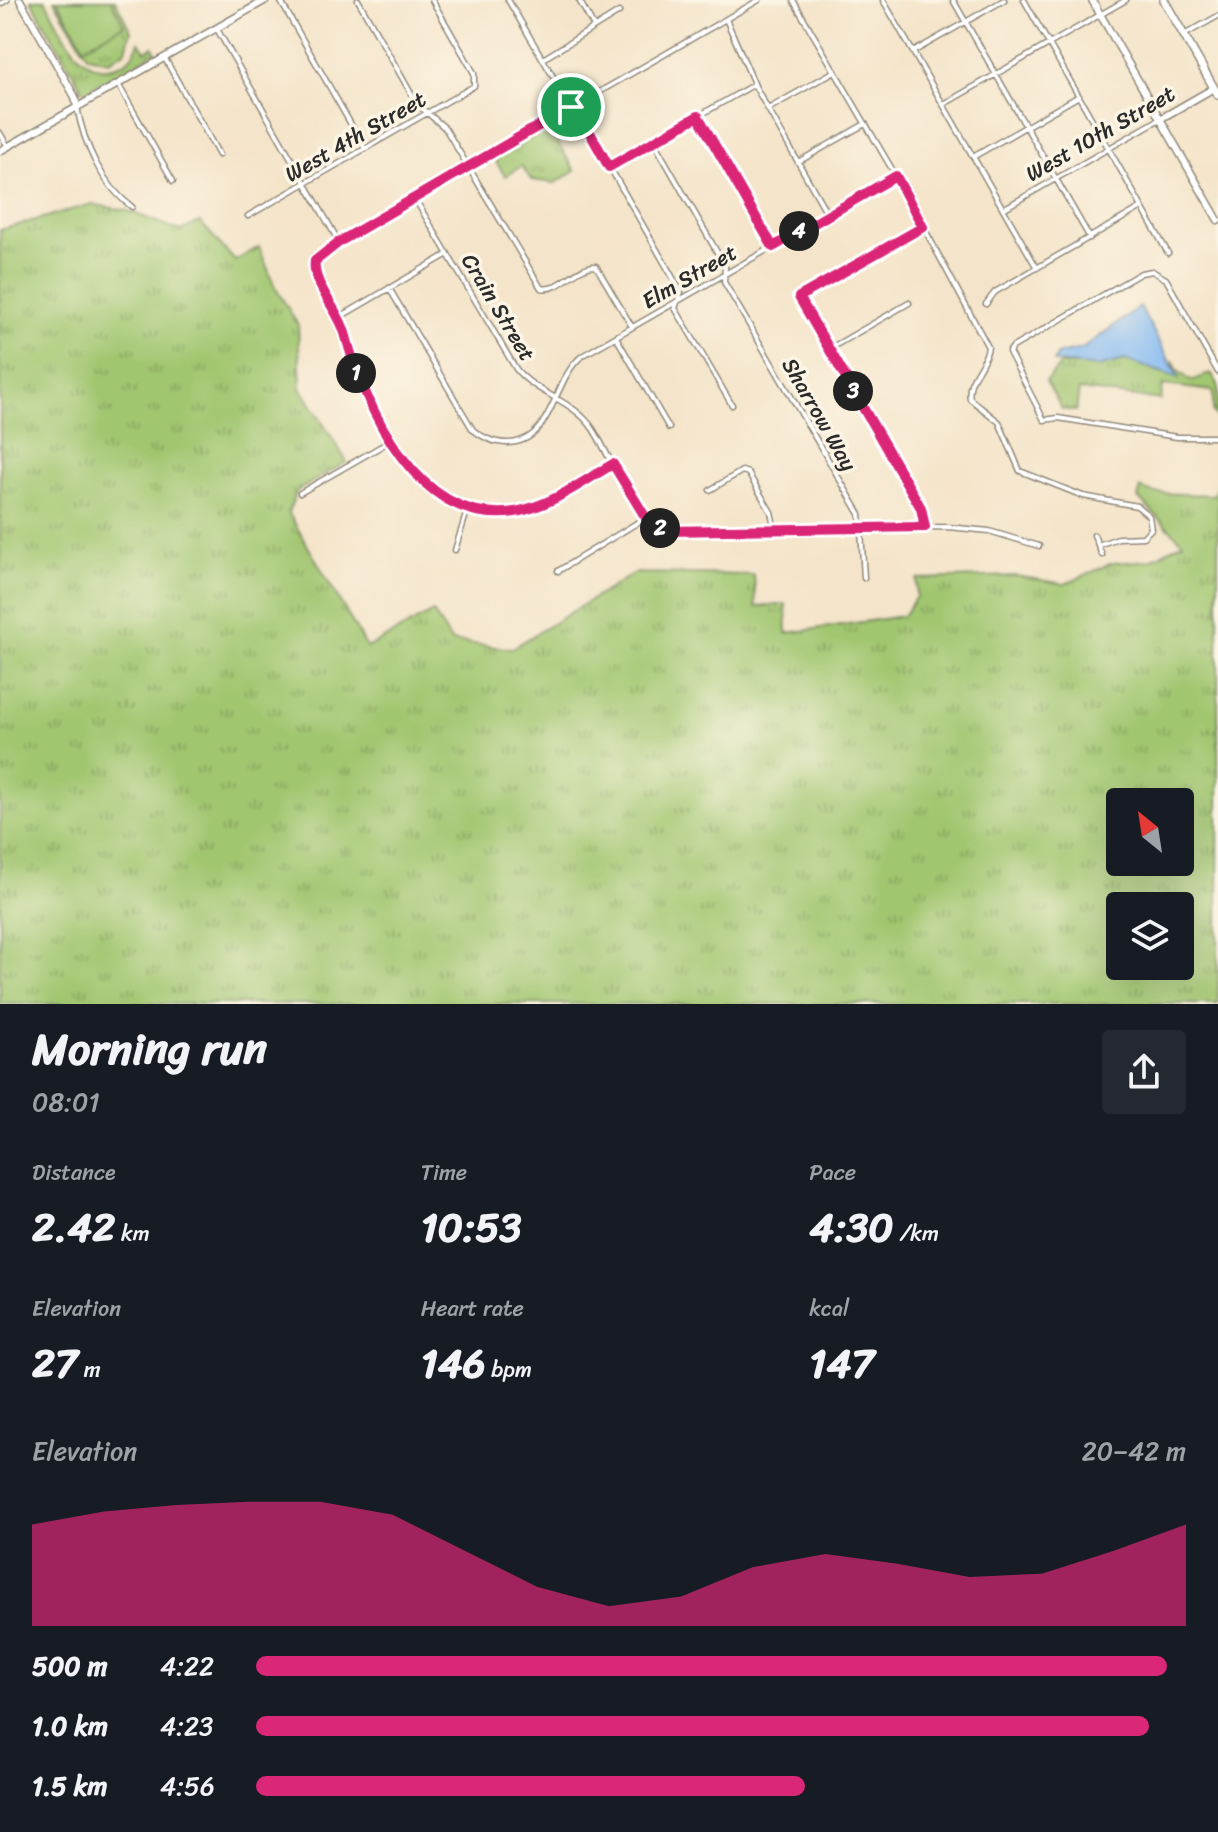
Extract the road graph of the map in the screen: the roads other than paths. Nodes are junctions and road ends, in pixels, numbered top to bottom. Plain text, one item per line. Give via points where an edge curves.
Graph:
1 (7, 0) edge
2 (20, 0) edge
3 (266, 0) edge
4 (280, 0) edge
5 (358, 0) edge
6 (432, 0) edge
7 (508, 0) edge
8 (579, 0) edge
9 (759, 0) edge
10 (793, 0) edge
11 (883, 0) edge
12 (953, 0) edge
13 (1004, 0) edge
14 (1024, 0) edge
15 (1092, 0) edge
16 (1126, 0) edge
17 (1164, 0) edge
18 (0, 4) edge
19 (619, 12) dead end
20 (1100, 14) junction
21 (1218, 16) edge
22 (726, 19) junction
23 (966, 22) junction
24 (594, 27) junction
25 (216, 28) junction
26 (1184, 35) junction
27 (1049, 44) junction
28 (913, 52) junction
29 (164, 57) junction
30 (542, 59) junction
31 (835, 71) junction
32 (996, 74) junction
33 (118, 84) junction
34 (754, 84) junction
35 (1216, 91) edge
36 (1079, 96) junction
37 (943, 104) junction
38 (77, 107) junction
39 (571, 107) junction
40 (768, 109) junction
41 (428, 113) junction
42 (698, 116) junction
43 (1160, 119) junction
44 (865, 124) junction
45 (1026, 127) junction
46 (0, 133) edge
47 (654, 142) junction
48 (8, 147) junction
49 (365, 149) junction
50 (1109, 149) junction
51 (0, 151) edge
52 (219, 155) dead end
53 (973, 157) junction
54 (798, 162) junction
55 (470, 167) junction
56 (609, 167) junction
57 (896, 176) junction
58 (1056, 179) junction
59 (173, 181) dead end
60 (305, 183) junction
61 (415, 199) junction
62 (132, 207) dead end
63 (1142, 207) junction
64 (1003, 209) junction
65 (828, 215) junction
66 (248, 216) dead end
67 (1218, 220) edge
68 (923, 227) junction
69 (1090, 238) junction
70 (339, 242) junction
71 (773, 247) junction
72 (1168, 253) dead end
73 (448, 254) junction
74 (1037, 268) junction
75 (725, 274) junction
76 (389, 288) junction
77 (678, 301) junction
78 (909, 303) dead end
79 (986, 304) dead end
80 (340, 317) junction
81 (632, 327) junction
82 (615, 337) junction
83 (829, 349) junction
84 (1218, 372) edge
85 (554, 399) junction
86 (732, 405) dead end
87 (669, 428) dead end
88 (1218, 437) edge
89 (392, 440) junction
90 (613, 464) junction
91 (710, 490) dead end
92 (300, 493) dead end
93 (468, 508) junction
94 (646, 518) junction
95 (925, 527) junction
96 (862, 529) junction
97 (775, 530) junction
98 (1094, 535) dead end
99 (1098, 545) junction
100 (1039, 546) dead end
101 (455, 550) dead end
102 (1102, 555) dead end
103 (558, 571) dead end
104 (864, 578) dead end

1 - 18 street
2 - 38 street
3 - 25 street
4 - 49 street
5 - 41 street via 417,104
6 - 41 street, West 4th Street via 476,83
7 - 30 street
8 - 24 street
9 - 22 street
10 - 31 street
11 - 28 street
12 - 23 street
13 - 23 street
14 - 27 street
15 - 20 street
16 - 20 street
17 - 26 main road
19 - 24 street
20 - 27 street
20 - 43 street
21 - 26 street
22 - 34 street
22 - 39 street
23 - 28 street
23 - 32 street
24 - 30 street
25 - 29 street
25 - 60 street
26 - 35 main road
27 - 32 street
27 - 36 street
28 - 37 street
29 - 33 street
29 - 52 street
30 - 39 street
31 - 40 street
31 - 44 street
32 - 37 street
32 - 45 street
33 - 38 street
33 - 59 street
34 - 40 street
34 - 42 street
35 - 43 street, West 10th Street
36 - 45 street
36 - 50 street
37 - 53 street
38 - 48 street
38 - 62 street via 92,155 111,188
39 - 55 street
39 - 56 street
40 - 54 street
41 - 49 street, West 4th Street
41 - 55 street via 445,128
42 - 47 street
42 - 71 street
43 - 50 street, West 10th Street
43 - 67 street
44 - 54 street
44 - 57 street
45 - 53 street
45 - 58 street
46 - 48 street
47 - 56 street
47 - 75 street, Sharrow Way
48 - 51 street
49 - 60 street, West 4th Street
50 - 58 street, West 10th Street
50 - 63 street
53 - 64 street
54 - 65 street
55 - 61 street
55 - 81 street via 541,288 550,289 596,266
56 - 77 street via 681,292
57 - 65 street, Elm Street
57 - 68 street
58 - 64 street, West 10th Street
58 - 69 street
60 - 66 street, West 4th Street
60 - 70 street
61 - 70 street
61 - 73 street, Crain Street
63 - 69 street
63 - 72 street
64 - 74 street
65 - 71 street, Elm Street
68 - 83 street via 799,297
68 - 99 street via 988,347 986,360 970,382 970,399 999,422 1020,471 1083,496 1137,506 1149,516 1151,529 1143,537
69 - 74 street
70 - 80 street via 318,256 315,272
71 - 75 street, Elm Street
73 - 76 street
73 - 85 street, Crain Street via 516,369
74 - 79 street via 995,292
75 - 77 street, Elm Street
75 - 96 street, Sharrow Way via 724,282 860,514
76 - 80 street
76 - 85 street, Elm Street via 473,430 515,443 542,425
77 - 81 street, Elm Street
77 - 86 street via 675,308
78 - 83 street
80 - 89 street via 359,385
81 - 82 street, Elm Street
82 - 85 street, Elm Street via 576,361
82 - 87 street
83 - 95 street via 921,508
84 - 88 street via 1166,279 1152,271 1009,352 1044,420
85 - 90 street, Crain Street via 587,420
89 - 92 street
89 - 93 street via 433,491
90 - 93 street via 535,507 496,513
90 - 94 street, Crain Street
91 - 97 street via 742,471 748,473 771,512
93 - 101 street
94 - 97 street via 667,531
94 - 103 street
95 - 96 street
95 - 100 street via 989,531
96 - 97 street
96 - 104 street, Sharrow Way
98 - 99 street
99 - 102 street

